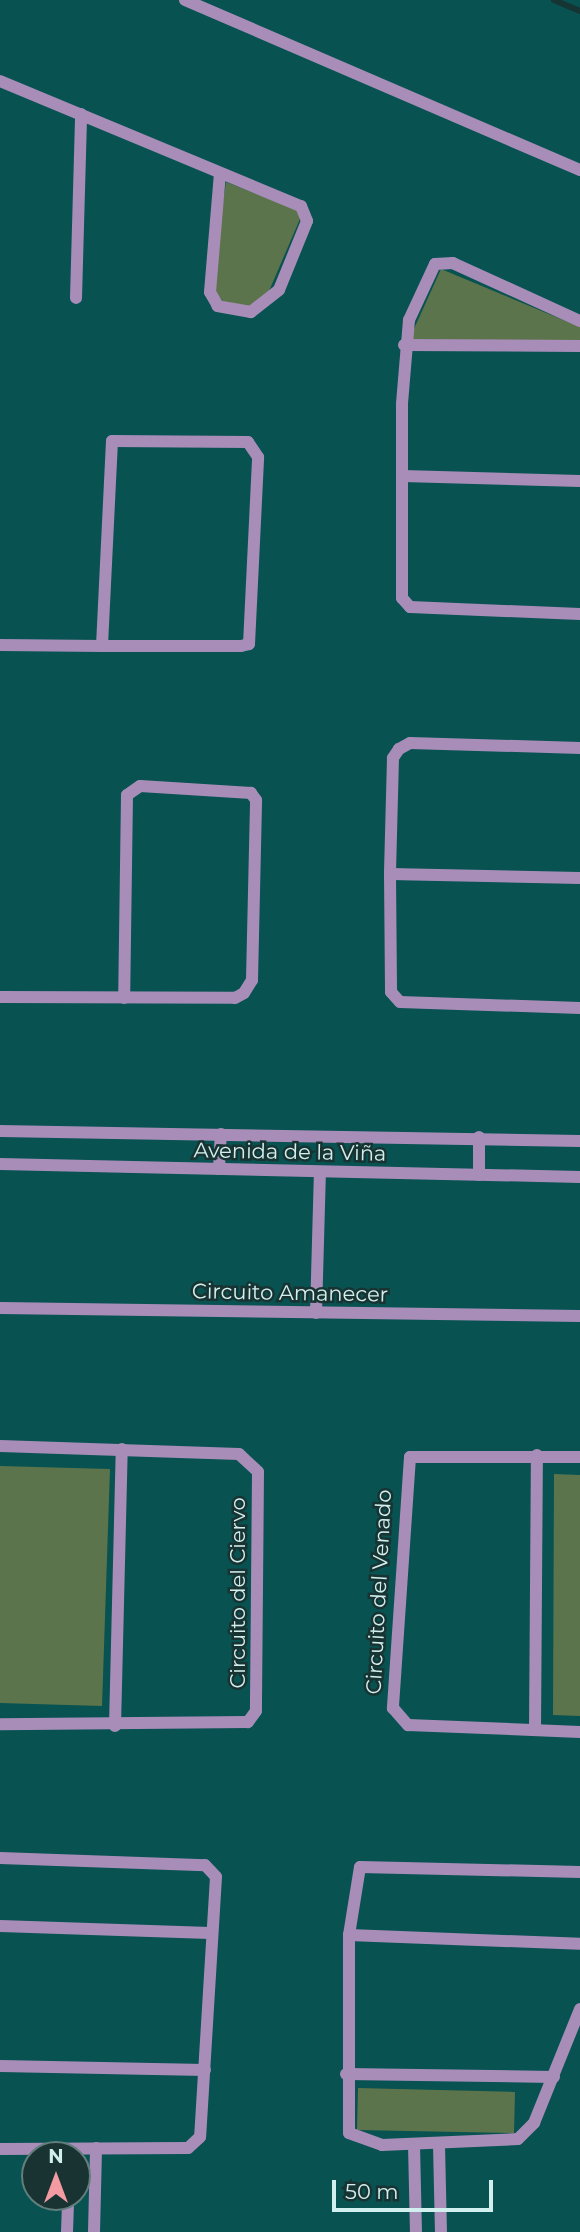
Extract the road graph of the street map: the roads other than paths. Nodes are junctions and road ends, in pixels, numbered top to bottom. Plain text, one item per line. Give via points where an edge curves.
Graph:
1 (185, 0) edge
2 (0, 81) edge
3 (80, 114) junction
4 (580, 170) edge
5 (220, 174) junction
6 (76, 299) dead end
7 (580, 321) edge
8 (404, 345) junction
9 (580, 346) edge
10 (403, 476) junction
11 (580, 481) edge
12 (580, 614) edge
13 (0, 645) edge
14 (102, 646) junction
15 (580, 748) edge
16 (390, 874) junction
17 (580, 878) edge
18 (0, 997) edge
19 (124, 998) junction
20 (580, 1008) edge
21 (0, 1131) edge
22 (221, 1134) junction
23 (479, 1137) junction
24 (580, 1141) edge
25 (0, 1164) edge
26 (219, 1169) junction
27 (320, 1173) junction
28 (479, 1175) junction
29 (580, 1177) edge
30 (0, 1308) edge
31 (316, 1313) junction
32 (580, 1316) edge
33 (0, 1446) edge
34 (122, 1449) junction
35 (537, 1455) junction
36 (580, 1457) edge
37 (0, 1724) edge
38 (115, 1726) junction
39 (535, 1730) junction
40 (580, 1732) edge
41 (0, 1858) edge
42 (580, 1872) edge
43 (0, 1926) edge
44 (210, 1933) junction
45 (349, 1935) junction
46 (580, 1944) edge
47 (580, 2009) edge
48 (0, 2066) edge
49 (205, 2070) junction
50 (346, 2074) junction
51 (554, 2077) junction
52 (414, 2145) junction
53 (439, 2145) junction
54 (96, 2148) junction
55 (0, 2149) edge
56 (91, 2149) edge
57 (21, 2150) edge
58 (68, 2211) edge
59 (67, 2232) edge
60 (94, 2232) edge
61 (416, 2232) edge
62 (441, 2232) edge

1 - 4 street
2 - 3 street
3 - 5 street
3 - 6 street
5 - 5 street via 307,213 279,290 251,312 218,306 210,292
7 - 8 street via 443,261 435,264
8 - 9 street
8 - 10 street
10 - 11 street
10 - 12 street via 402,598 410,607
13 - 14 street
14 - 14 street via 249,644 258,457 248,442 113,441
15 - 16 street via 410,743 399,749 393,758
16 - 17 street
16 - 20 street via 391,992 400,1002
18 - 19 street
19 - 19 street via 235,998 250,986 256,800 251,793 140,786 127,795
21 - 22 street, Avenida de la Viña
22 - 23 street, Avenida de la Viña
22 - 26 street
23 - 24 street, Avenida de la Viña
23 - 28 street
25 - 26 street, Avenida de la Viña
26 - 27 street, Avenida de la Viña
27 - 28 street, Avenida de la Viña
27 - 31 street
28 - 29 street, Avenida de la Viña
30 - 31 street, Circuito Amanecer
31 - 32 street, Circuito Amanecer
33 - 34 street, Circuito del Ciervo
34 - 38 street
34 - 38 street, Circuito del Ciervo via 239,1454 258,1472 256,1711 236,1725
35 - 36 street, Circuito del Venado
35 - 39 street
35 - 39 street, Circuito del Venado via 418,1454 405,1465 393,1708 408,1725
37 - 38 street, Circuito del Ciervo
39 - 40 street, Circuito del Venado
41 - 44 street via 205,1865 216,1877
42 - 45 street via 367,1863 355,1875
43 - 44 street
44 - 49 street
45 - 46 street
45 - 50 street
47 - 51 street
48 - 49 street
49 - 54 street via 195,2143
50 - 51 street
50 - 52 street via 349,2133 361,2142
51 - 53 street via 534,2123 518,2139
52 - 53 street
52 - 61 street
53 - 62 street
54 - 56 street
54 - 60 street
55 - 57 street
58 - 59 street

